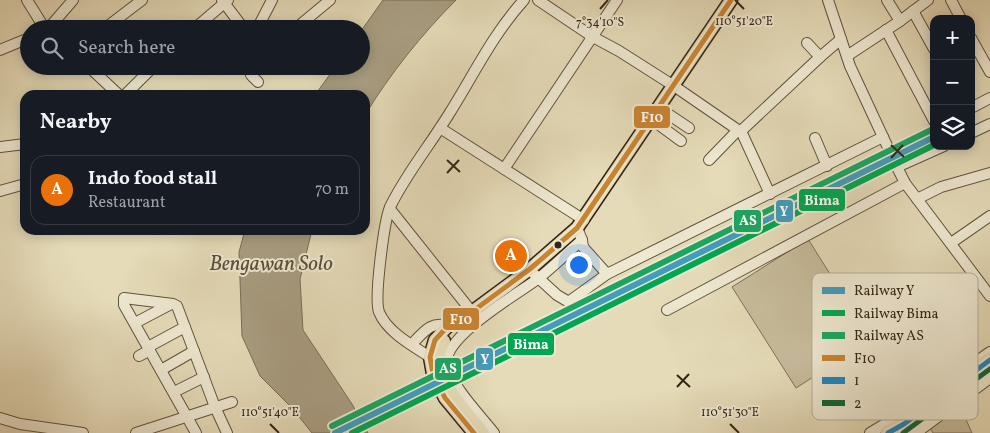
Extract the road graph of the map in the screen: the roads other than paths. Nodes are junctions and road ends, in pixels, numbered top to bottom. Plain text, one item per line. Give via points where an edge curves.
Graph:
1 (27, 0) edge
2 (73, 0) edge
3 (142, 0) edge
4 (272, 0) edge
5 (330, 0) edge
6 (524, 0) edge
7 (538, 0) edge
8 (616, 0) edge
9 (731, 0) edge
10 (828, 0) edge
11 (887, 0) edge
12 (928, 0) edge
13 (951, 0) edge
14 (225, 1) edge
15 (913, 11) junction
16 (959, 15) edge
17 (40, 20) edge
18 (54, 20) edge
19 (116, 20) edge
20 (210, 20) edge
21 (238, 20) edge
22 (262, 20) edge
23 (306, 20) edge
24 (900, 21) junction
25 (886, 30) junction
26 (593, 38) junction
27 (841, 39) junction
28 (20, 42) edge
29 (930, 42) edge
30 (807, 43) dead end
31 (975, 45) edge
32 (0, 50) edge
33 (847, 56) junction
34 (820, 57) junction
35 (990, 72) edge
36 (101, 75) edge
37 (145, 75) edge
38 (251, 75) edge
39 (258, 82) dead end
40 (674, 86) junction
41 (121, 90) edge
42 (131, 90) edge
43 (990, 98) edge
44 (975, 106) edge
45 (659, 108) junction
46 (930, 112) edge
47 (651, 120) junction
48 (990, 124) edge
49 (440, 128) junction
50 (689, 128) dead end
51 (739, 130) junction
52 (975, 131) edge
53 (884, 137) junction
54 (815, 138) dead end
55 (681, 140) dead end
56 (20, 145) edge
57 (0, 147) edge
58 (935, 150) edge
59 (890, 152) dead end
60 (708, 160) dead end
61 (827, 166) junction
62 (504, 169) junction
63 (989, 176) edge
64 (905, 183) junction
65 (20, 185) edge
66 (0, 191) edge
67 (770, 194) junction
68 (917, 199) junction
69 (390, 209) junction
70 (990, 216) edge
71 (581, 230) junction
72 (952, 243) junction
73 (974, 273) edge
74 (534, 274) junction
75 (607, 274) junction
76 (978, 279) edge
77 (990, 296) edge
78 (171, 304) junction
79 (667, 310) dead end
80 (471, 313) junction
81 (135, 323) junction
82 (185, 326) junction
83 (448, 326) junction
84 (412, 344) junction
85 (149, 348) junction
86 (194, 351) junction
87 (990, 352) edge
88 (139, 356) dead end
89 (430, 357) junction
90 (978, 360) edge
91 (990, 360) edge
92 (978, 369) edge
93 (161, 370) junction
94 (990, 370) edge
95 (204, 377) junction
96 (990, 378) edge
97 (978, 381) edge
98 (978, 387) edge
99 (174, 392) junction
100 (232, 402) dead end
101 (215, 407) junction
102 (187, 416) junction
103 (0, 418) edge
104 (892, 420) edge
105 (909, 420) edge
106 (935, 420) edge
107 (479, 427) edge
108 (924, 428) edge
109 (83, 433) edge
110 (136, 433) edge
111 (196, 433) edge
112 (227, 433) edge
113 (494, 433) edge
114 (870, 433) edge
115 (888, 433) edge
116 (903, 433) edge

1 - 17 street
2 - 18 street
3 - 19 street
4 - 22 street
5 - 23 street
6 - 49 street via 490,45
7 - 26 street
8 - 26 street
9 - 40 main road
10 - 27 street
11 - 24 street
12 - 15 street
13 - 16 street
14 - 20 street
14 - 21 street
15 - 24 street
15 - 29 street
24 - 25 street
25 - 33 street
25 - 46 street
26 - 40 street via 619,50
26 - 62 street
27 - 33 street
27 - 34 street
28 - 32 street
30 - 34 street
31 - 35 street
33 - 53 street
34 - 51 street
36 - 41 street
37 - 42 street
38 - 39 street
40 - 45 main road
40 - 51 street
43 - 44 street
45 - 47 main road
45 - 50 street
47 - 55 street
47 - 71 main road
48 - 52 street
49 - 62 street
49 - 69 street
51 - 60 street
51 - 67 street
53 - 59 street
53 - 61 street
54 - 61 street
56 - 57 street
58 - 64 street via 897,167
61 - 67 street
62 - 71 street
63 - 68 street via 941,186
64 - 68 street
64 - 79 street
65 - 66 street
67 - 75 street
68 - 72 street
69 - 80 street
69 - 84 street via 383,238 378,310 400,338
70 - 72 street
71 - 74 main road
71 - 75 street via 583,247
72 - 73 street
74 - 75 street via 566,301
74 - 80 main road
74 - 107 street via 468,328 448,353 446,363 453,381
76 - 77 street
78 - 81 street
78 - 81 street via 124,298 124,305
78 - 82 street via 178,308
80 - 83 main road
80 - 107 main road via 445,338 438,359 448,386
81 - 85 street
82 - 85 street
82 - 86 street
83 - 84 street via 430,326
83 - 89 main road via 436,340
84 - 89 street
85 - 88 street
85 - 93 street
86 - 93 street
86 - 95 street
87 - 90 street
89 - 107 main road via 432,374 444,398
91 - 92 highway
93 - 99 street
94 - 97 highway
95 - 99 street
95 - 101 street
96 - 98 street
99 - 102 street
100 - 101 street
101 - 102 street
101 - 112 street
102 - 110 street
102 - 111 street
103 - 109 street
104 - 114 street
105 - 115 highway
106 - 108 street
107 - 113 street
108 - 116 highway

